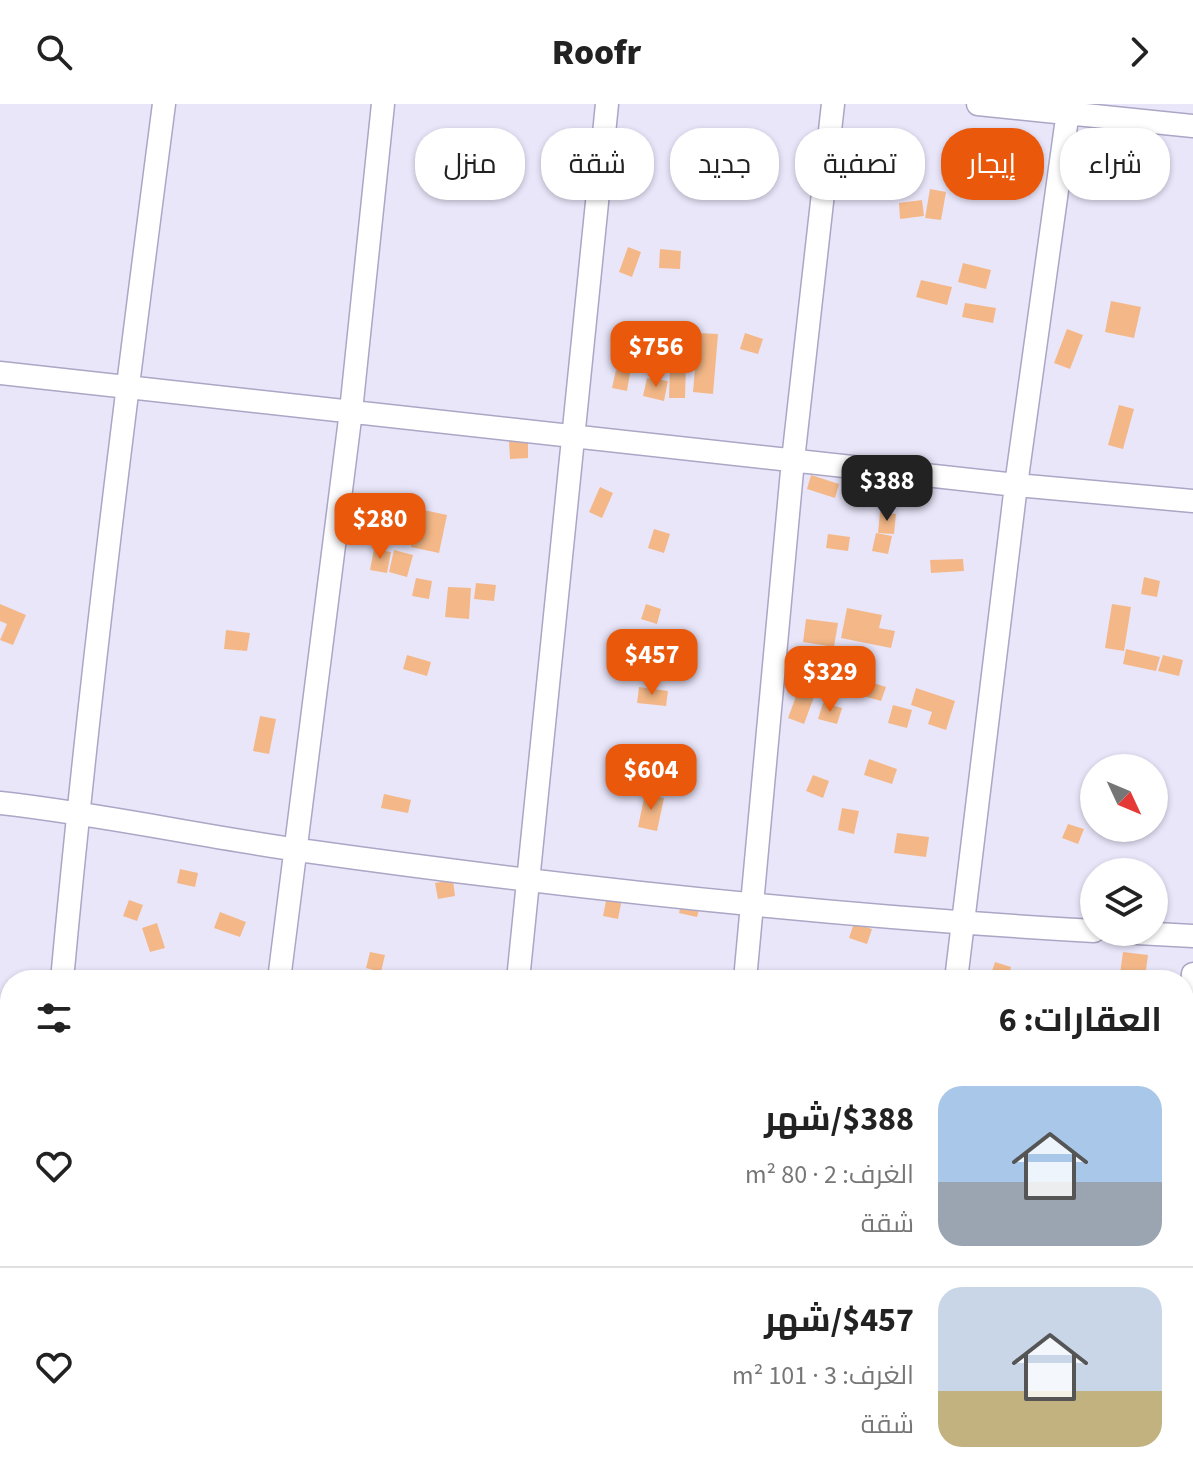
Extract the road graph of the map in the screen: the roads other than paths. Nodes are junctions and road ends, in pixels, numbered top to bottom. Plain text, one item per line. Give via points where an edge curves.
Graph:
1 (164, 104) edge
2 (383, 104) edge
3 (607, 104) edge
4 (833, 104) edge
5 (978, 104) edge
6 (1068, 109) edge
7 (1193, 126) edge
8 (0, 373) edge
9 (127, 388) junction
10 (351, 411) junction
11 (571, 435) junction
12 (793, 460) junction
13 (1016, 485) junction
14 (1193, 501) edge
15 (0, 803) edge
16 (77, 811) junction
17 (295, 849) junction
18 (526, 880) junction
19 (754, 903) junction
20 (963, 924) junction
21 (1080, 930) edge
22 (1168, 935) edge
23 (1193, 936) edge
24 (63, 970) edge
25 (280, 970) edge
26 (519, 970) edge
27 (746, 970) edge
28 (957, 970) edge

1 - 9 street
2 - 10 street
3 - 11 street
4 - 12 street
5 - 6 street
6 - 7 street
6 - 13 street
8 - 9 street
9 - 10 street
9 - 16 street
10 - 11 street
10 - 17 street
11 - 12 street
11 - 18 street
12 - 13 street
12 - 19 street
13 - 14 street
13 - 20 street
15 - 16 street
16 - 17 street
16 - 24 street
17 - 18 street
17 - 25 street
18 - 19 street
18 - 26 street
19 - 20 street
19 - 27 street
20 - 21 street
20 - 28 street
22 - 23 street

